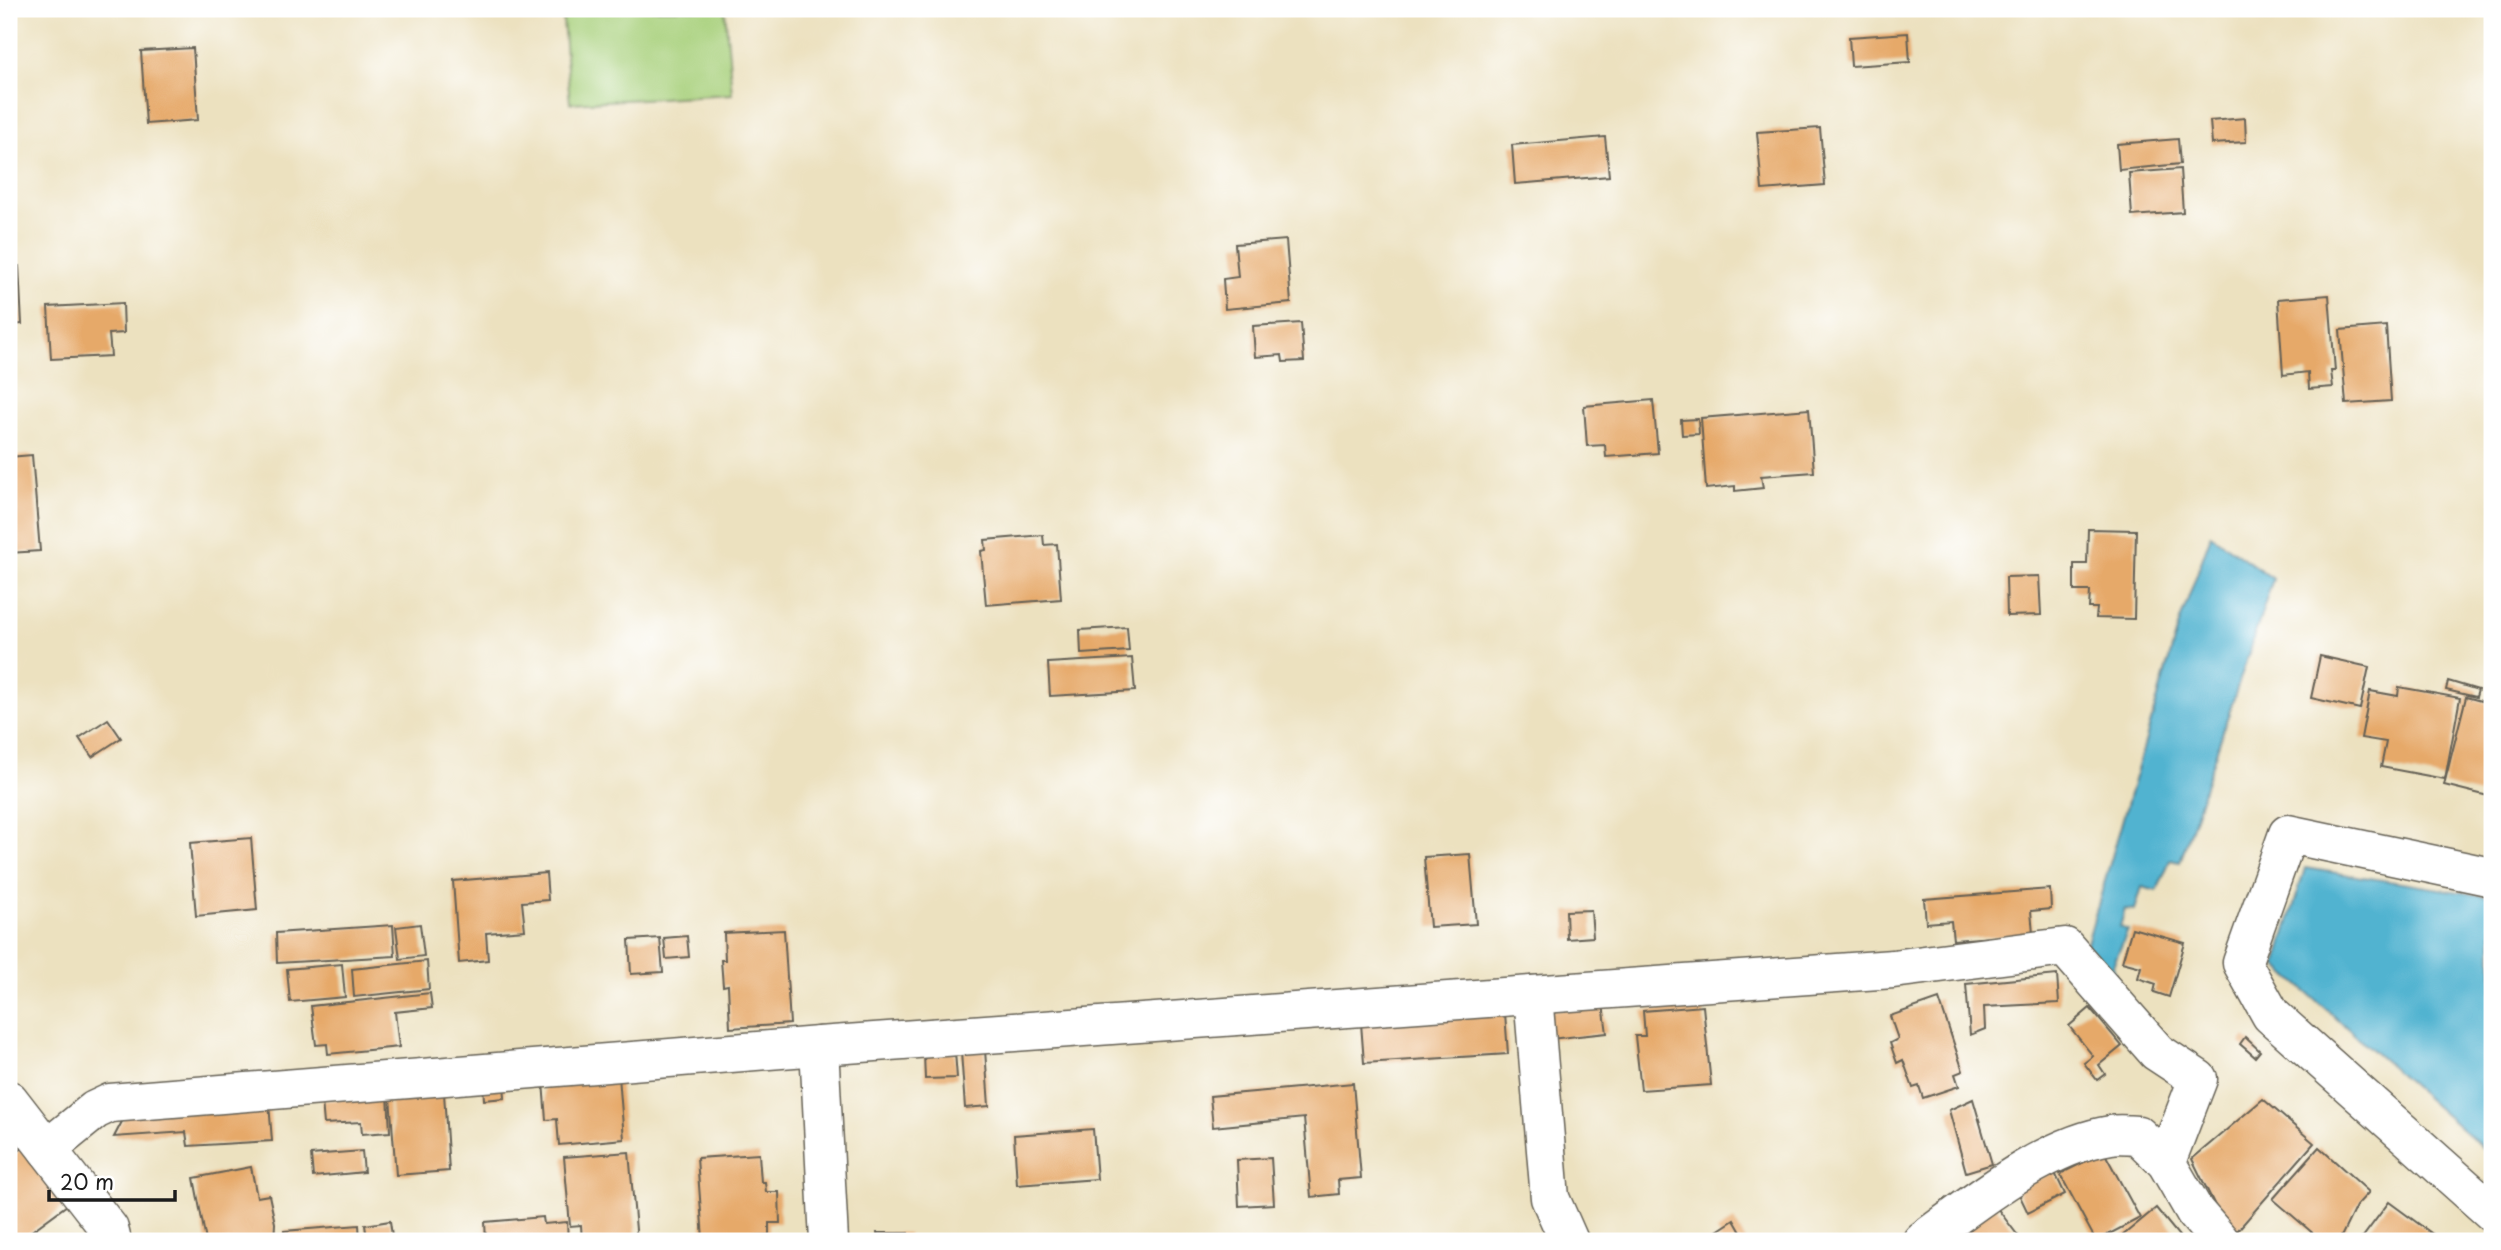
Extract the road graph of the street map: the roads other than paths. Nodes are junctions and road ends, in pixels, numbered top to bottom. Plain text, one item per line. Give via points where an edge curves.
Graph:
1 (2492, 877) edge
2 (1533, 995) junction
3 (819, 1046) junction
4 (9, 1100) edge
5 (47, 1149) junction
6 (2166, 1162) junction
7 (2492, 1212) edge
8 (113, 1241) edge
9 (830, 1241) edge
10 (1569, 1241) edge
11 (1922, 1241) edge
12 (2220, 1241) edge

1 - 7 street via 2288,834 2242,963 2271,1016
2 - 3 street
2 - 6 street via 1893,969 2065,947 2157,1052 2198,1079
2 - 10 street via 1550,1198
3 - 5 street via 110,1103
3 - 9 street
4 - 5 street
5 - 8 street via 109,1229
6 - 11 street via 2138,1135 2111,1135 2057,1152 1990,1191
6 - 12 street via 2195,1212

